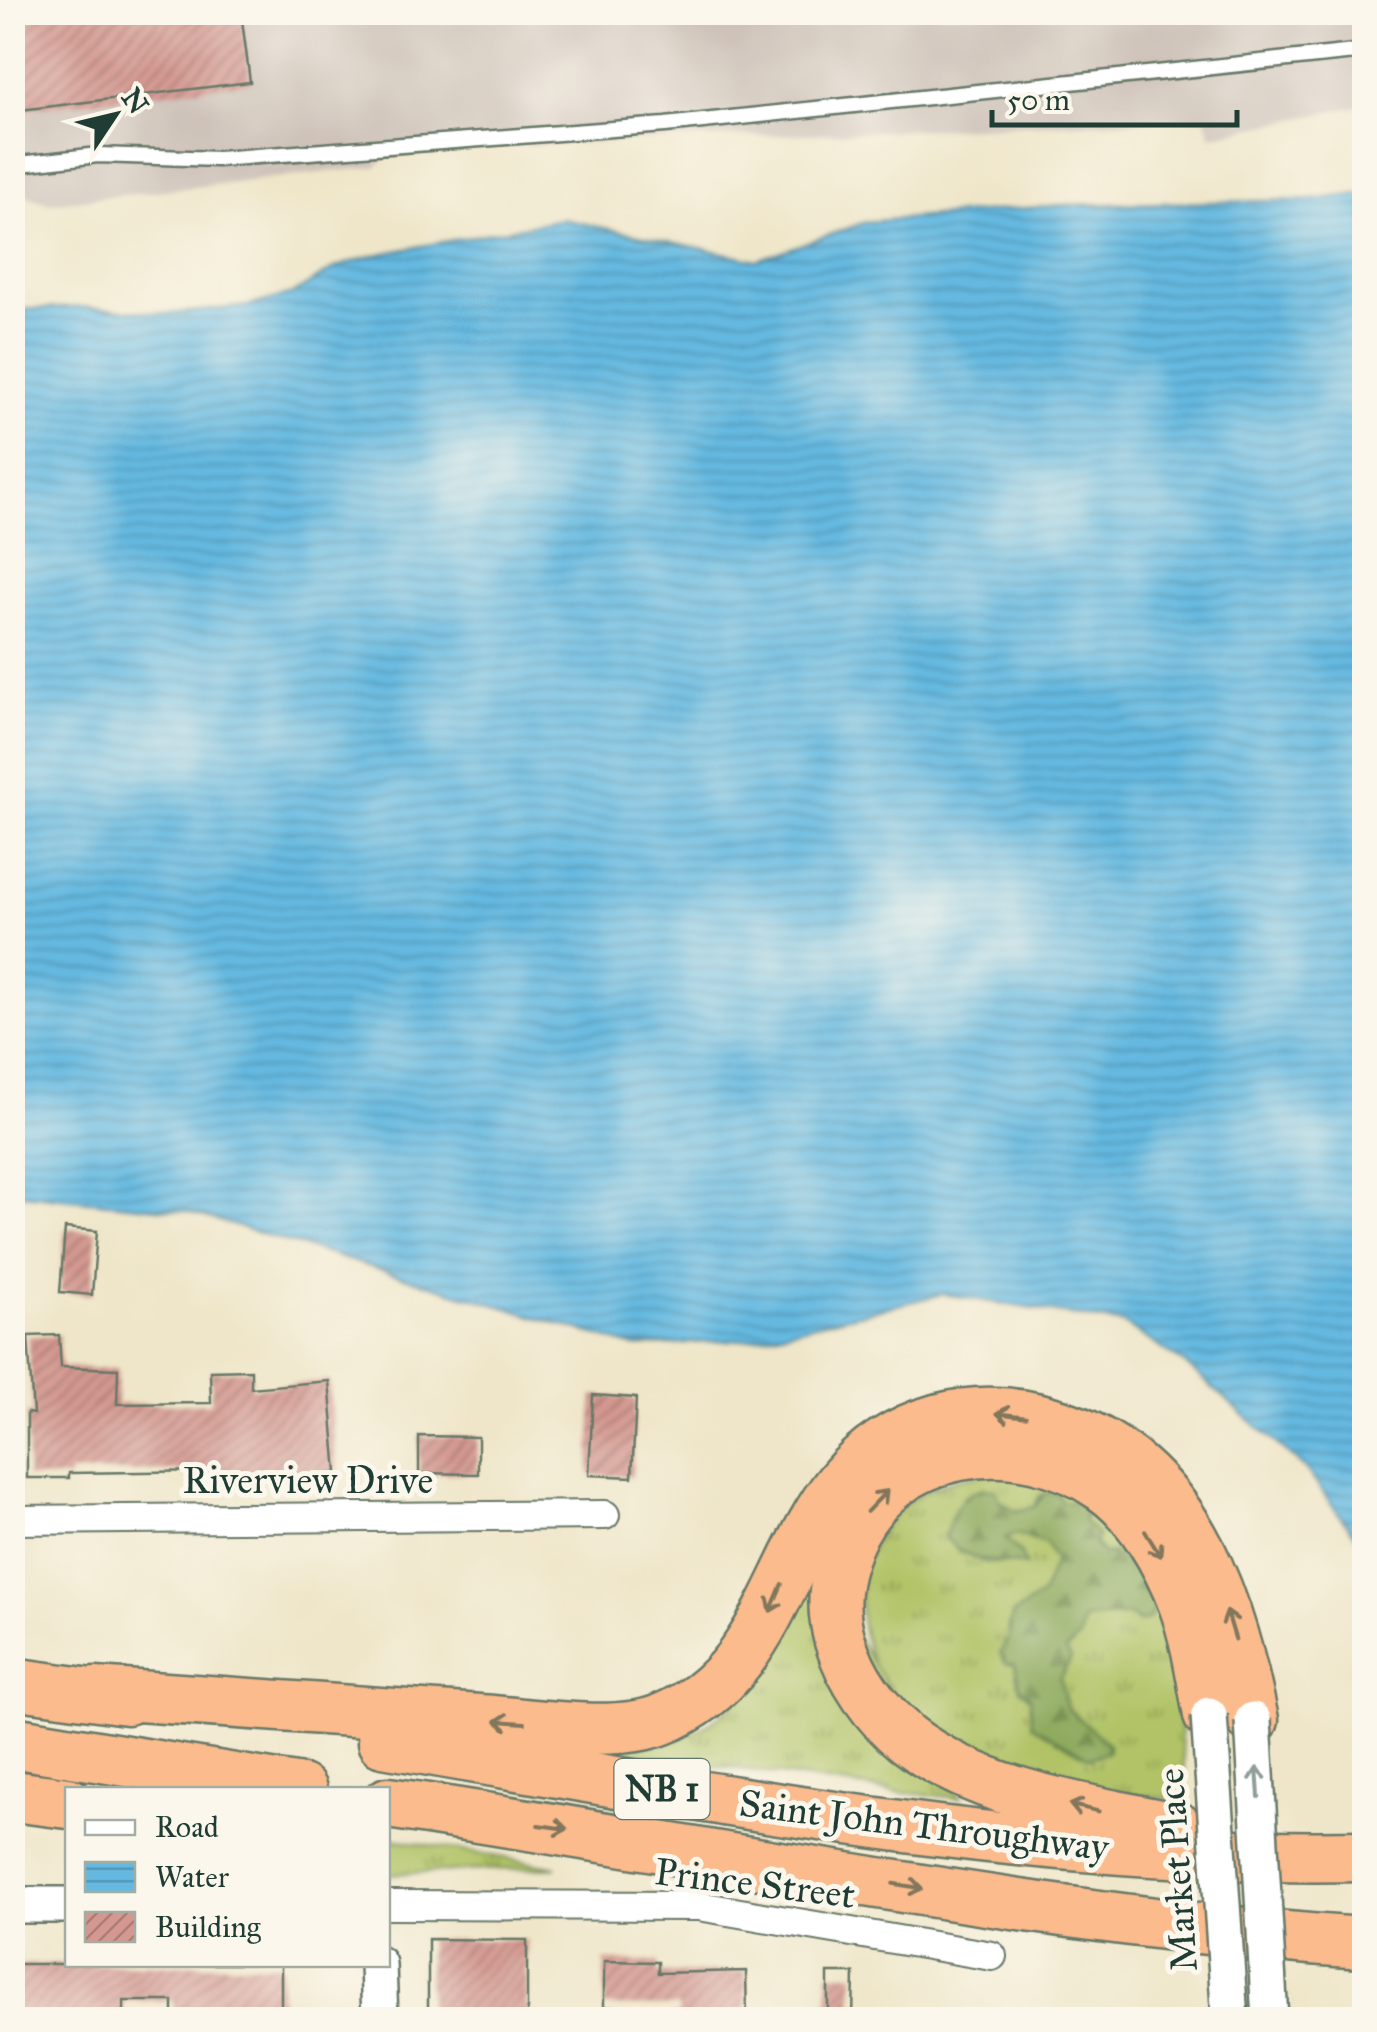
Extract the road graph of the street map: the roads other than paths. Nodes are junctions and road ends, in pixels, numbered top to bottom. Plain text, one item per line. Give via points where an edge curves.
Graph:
1 (1364, 51) edge
2 (12, 165) edge
3 (604, 1515) dead end
4 (12, 1520) edge
5 (12, 1683) edge
6 (96, 1693) junction
7 (1231, 1717) junction
8 (12, 1742) edge
9 (283, 1787) edge
10 (12, 1796) edge
11 (65, 1802) edge
12 (390, 1803) edge
13 (1340, 1857) edge
14 (12, 1905) edge
15 (65, 1905) edge
16 (390, 1905) edge
17 (1091, 1913) junction
18 (1364, 1917) edge
19 (1364, 1943) edge
20 (992, 1956) dead end
21 (378, 1967) edge
22 (380, 2020) edge
23 (1230, 2020) edge
24 (1270, 2020) edge

1 - 2 lane via 665,125 218,159 98,155
3 - 4 street, Riverview Drive
5 - 6 highway, Saint John Throughway / NB 1
7 -> 6 highway via 1230,1617 1180,1515 1144,1474 1099,1440 1006,1412 912,1427 875,1447 838,1482 768,1616 721,1686 656,1722 562,1726
6 - 13 highway, Saint John Throughway / NB 1 via 910,1830 1078,1849
13 -> 7 highway via 1076,1807 995,1783 908,1739 848,1669 835,1624 834,1578 854,1530 877,1498 909,1473 950,1455 995,1449 1074,1469 1106,1488 1141,1524 1164,1561
7 - 23 street, Market Place, bridge
24 -> 7 street, bridge
8 - 9 highway
10 - 11 highway
12 -> 17 highway, Saint John Throughway / NB 1
14 - 15 street
16 - 20 street, Prince Street via 699,1906
17 - 18 highway, Saint John Throughway / NB 1
17 - 19 highway, Saint John Throughway / NB 1 via 1243,1935
21 - 22 street

